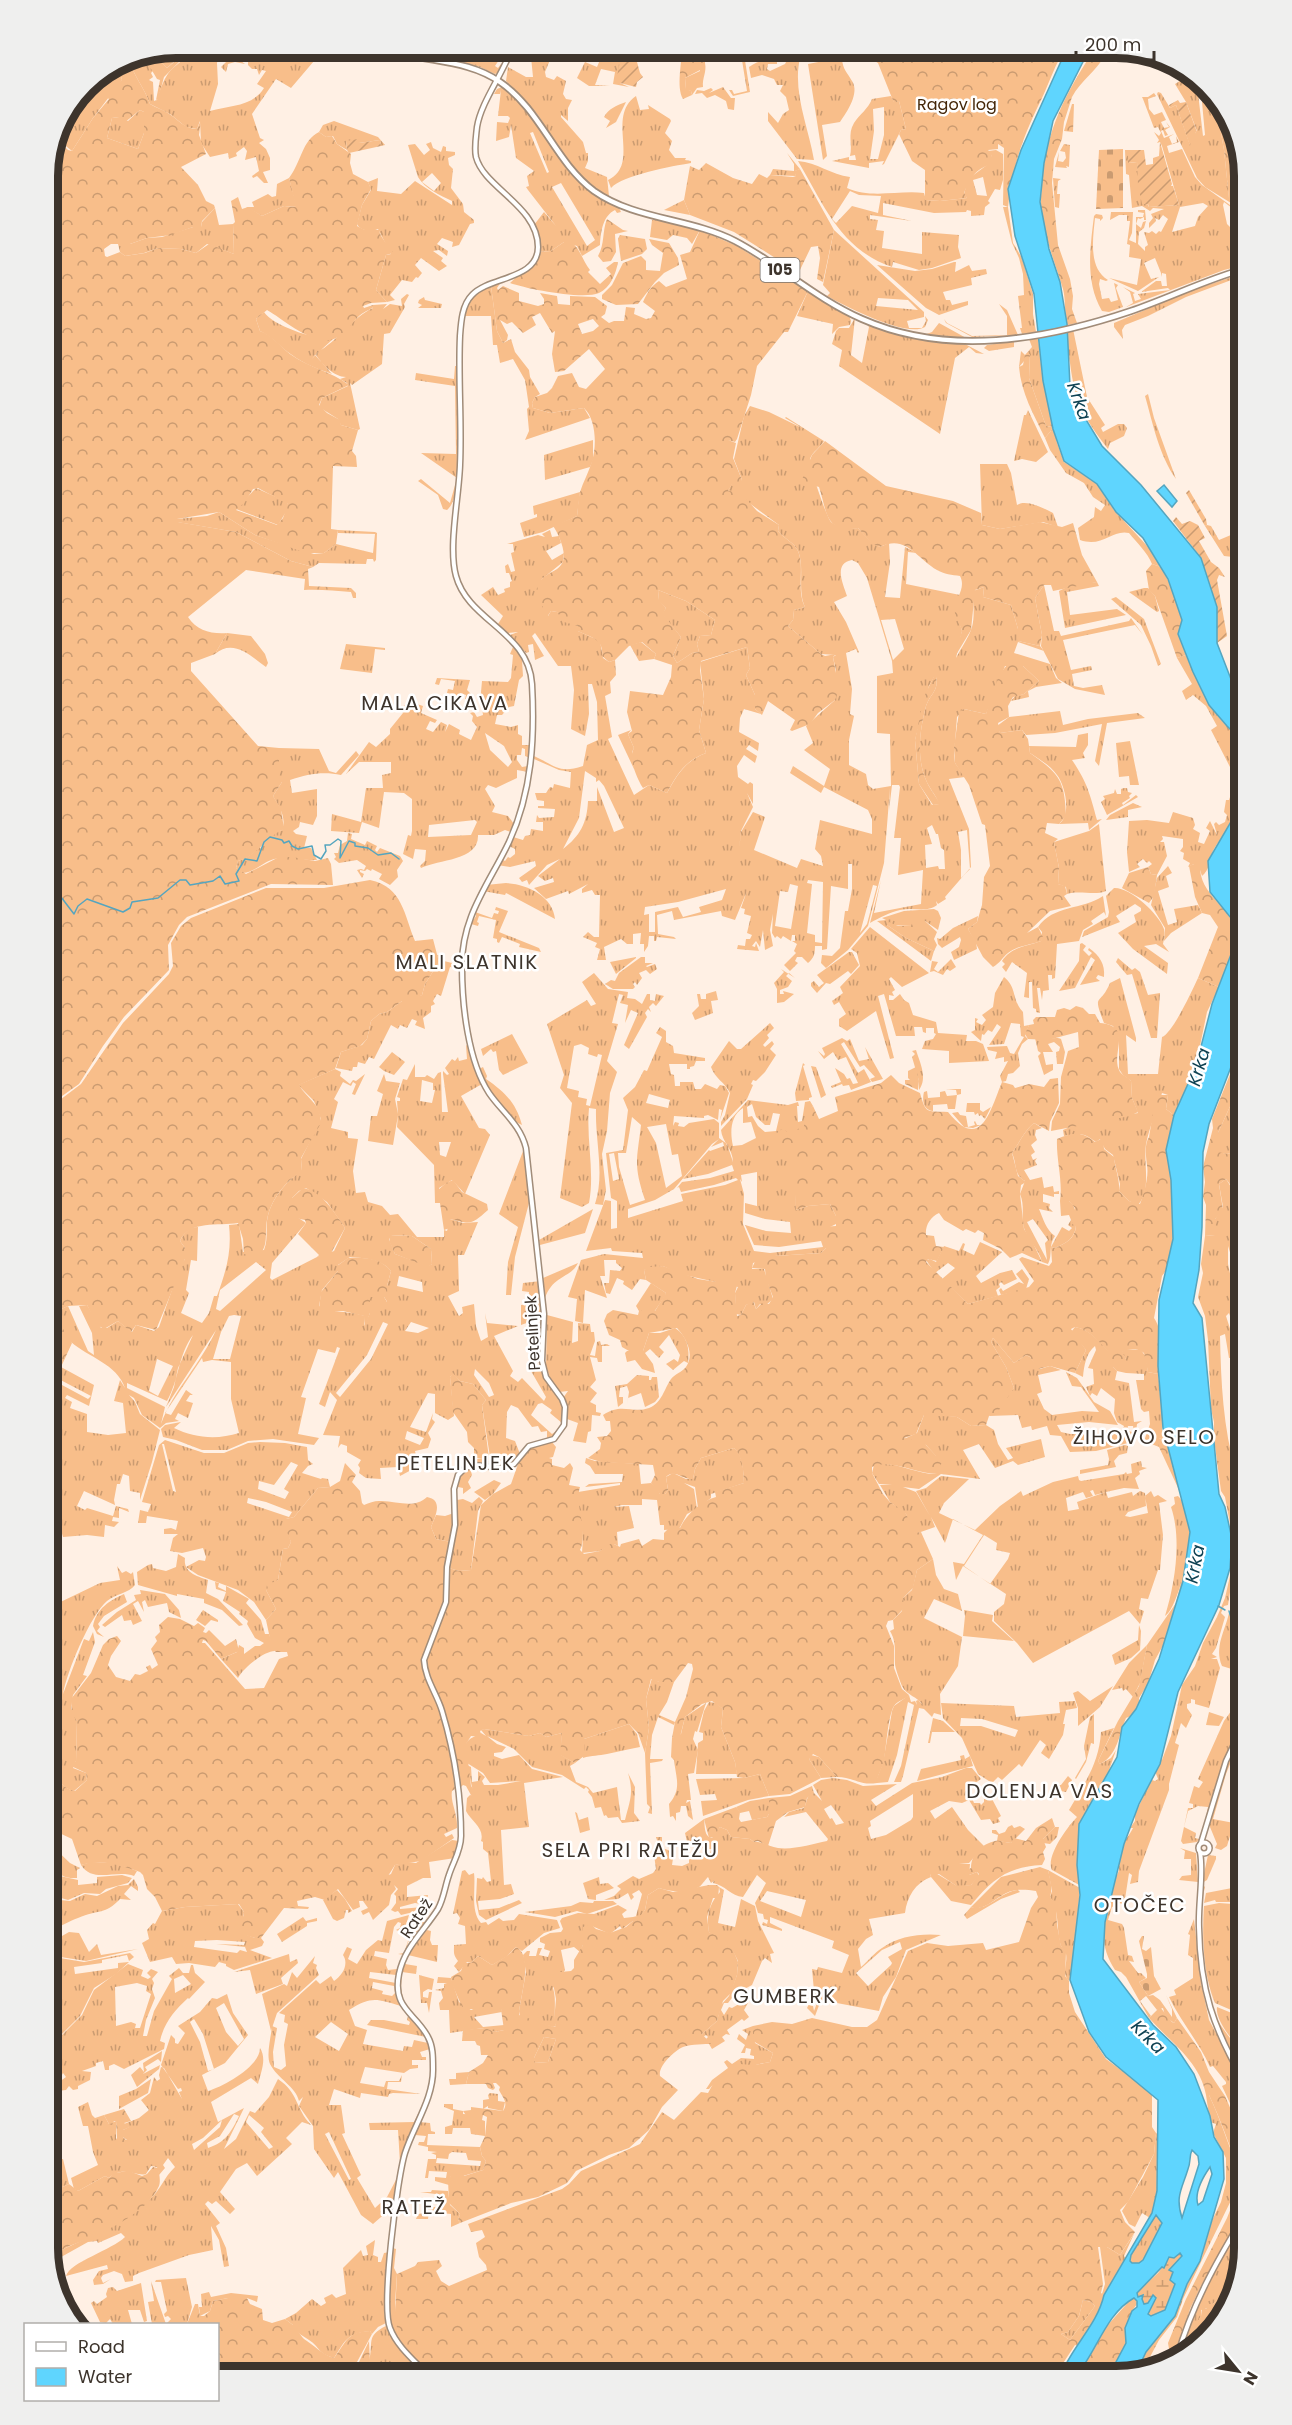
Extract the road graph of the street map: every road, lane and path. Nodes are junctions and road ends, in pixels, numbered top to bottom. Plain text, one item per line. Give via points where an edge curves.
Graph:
1 (433, 58) edge
2 (508, 58) edge
3 (499, 81) junction
4 (1234, 272) edge
5 (447, 1574) joint
6 (1234, 1744) edge
7 (1208, 1824) junction
8 (1201, 1843) junction
9 (1207, 1844) junction
10 (1200, 1852) junction
11 (1206, 1853) junction
12 (1201, 1868) junction
13 (1234, 2064) edge
14 (1234, 2234) edge
15 (1181, 2347) edge
16 (420, 2366) edge

1 - 3 main road, 105 via 468,66
2 - 3 main road
3 - 4 main road, 105 via 514,92 578,176 595,192 640,212 723,236 833,304 897,332 966,342 1014,338 1102,321
3 - 5 main road, Petelinjek via 478,123 476,156 485,173 524,214 538,249 528,269 474,293 466,303 461,321 461,452 454,558 458,582 529,664 533,751 511,837 468,926 461,965 472,1051 487,1090 520,1130 526,1148 544,1314 542,1361 546,1377 562,1399 566,1418 559,1435 529,1446 514,1464 501,1468 474,1465 458,1475
5 - 16 main road, Ratež via 446,1602 424,1660 450,1739 461,1842 441,1903 414,1941 398,1975 403,2006 430,2042 433,2073 431,2090 403,2161 387,2300 388,2324
6 - 7 main road
7 - 8 main road
7 - 9 main road
8 - 9 main road
8 - 10 main road
9 - 11 main road
10 - 11 main road
10 - 12 main road
11 - 12 main road
12 - 13 main road via 1200,1954 1209,2008
14 - 15 main road via 1204,2283

